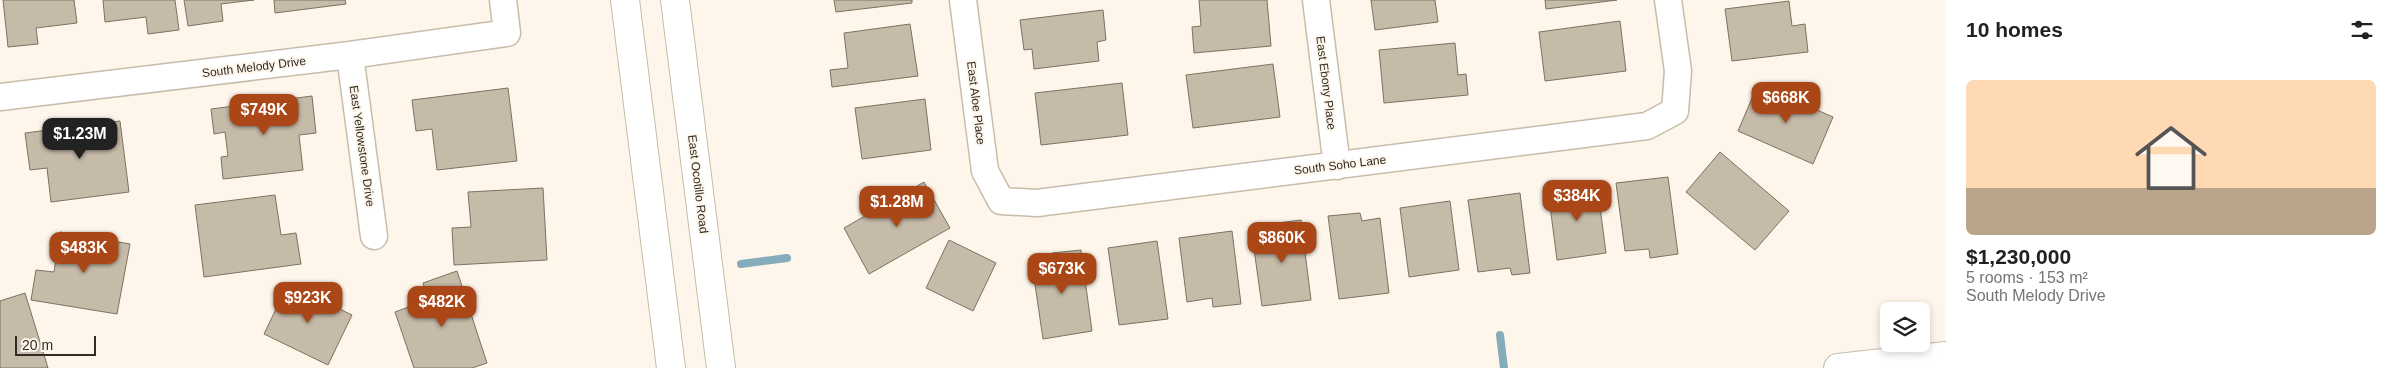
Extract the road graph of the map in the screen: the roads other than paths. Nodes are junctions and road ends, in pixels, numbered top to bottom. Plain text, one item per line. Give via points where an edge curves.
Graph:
1 (503, 0) edge
2 (625, 0) edge
3 (675, 0) edge
4 (962, 0) edge
5 (1316, 0) edge
6 (1668, 0) edge
7 (350, 55) junction
8 (0, 97) edge
9 (1337, 166) junction
10 (1001, 201) joint
11 (374, 236) dead end
12 (1946, 356) edge
13 (671, 368) edge
14 (721, 368) edge
15 (1838, 368) edge

1 - 7 street, South Melody Drive via 507,33
2 - 13 main road
3 - 14 main road, East Ocotillo Road
4 - 10 street, East Aloe Place via 985,171
5 - 9 street, East Ebony Place
6 - 9 street, South Soho Lane via 1678,71 1675,111 1647,126
7 - 8 street, South Melody Drive
7 - 11 street, East Yellowstone Drive
9 - 10 street, South Soho Lane via 1038,203
12 - 15 main road

